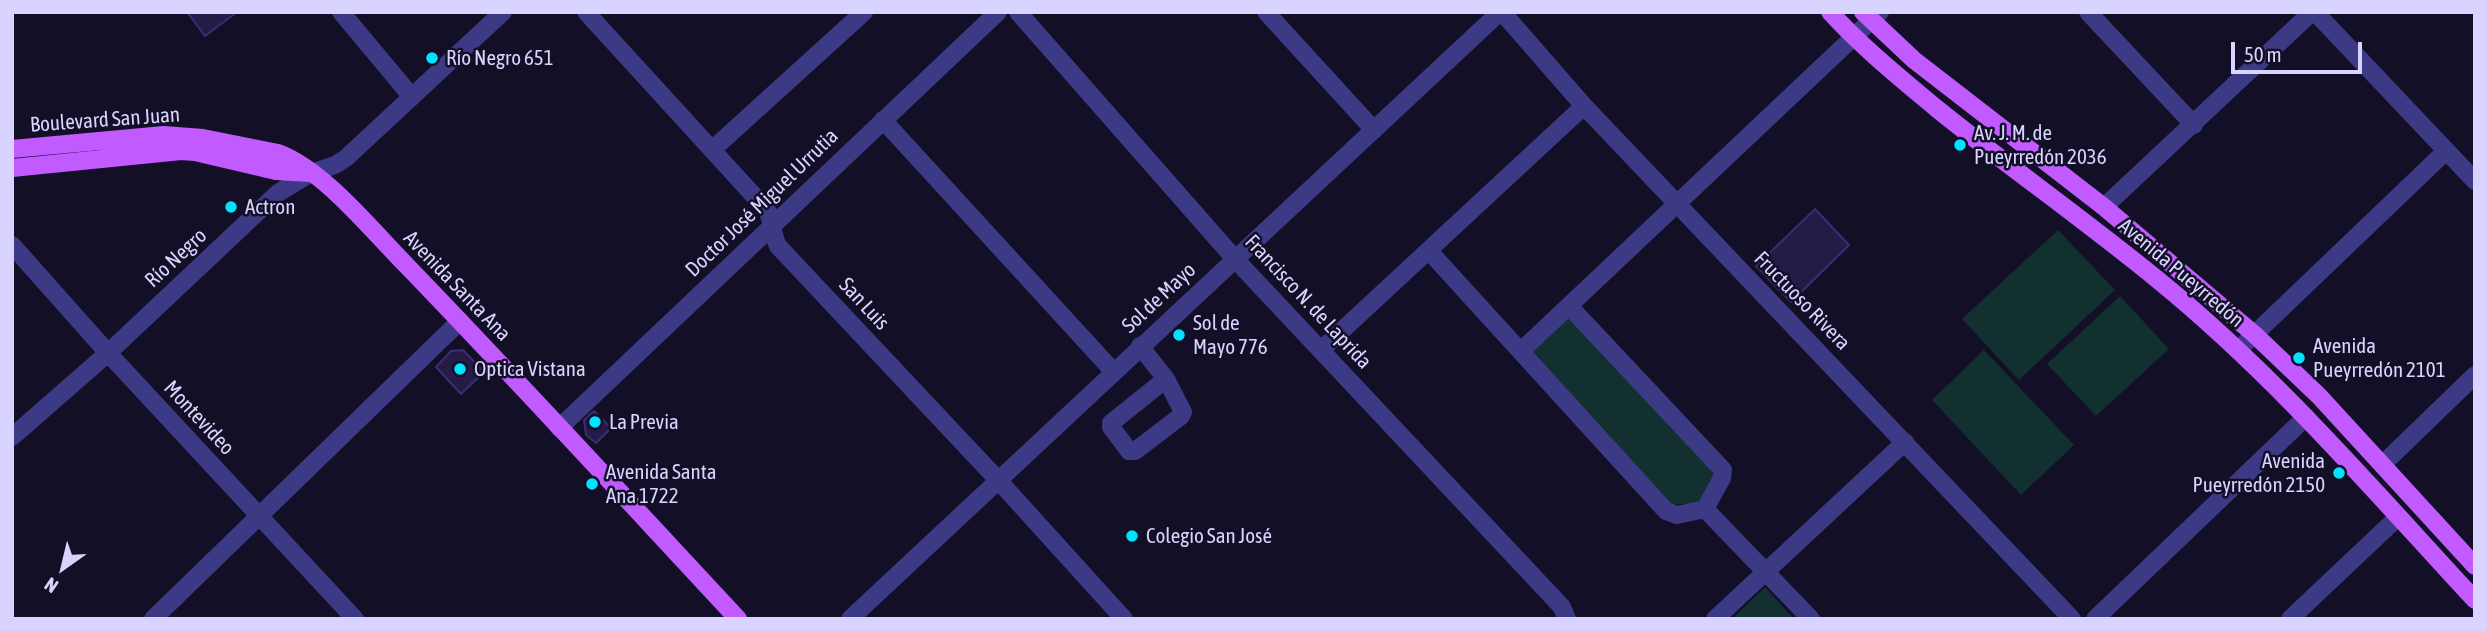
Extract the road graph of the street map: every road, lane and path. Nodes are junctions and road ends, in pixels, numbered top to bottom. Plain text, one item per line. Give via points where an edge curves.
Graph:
1 (341, 12) edge
2 (503, 12) edge
3 (586, 12) edge
4 (864, 12) edge
5 (998, 12) edge
6 (1018, 12) edge
7 (1266, 12) edge
8 (1501, 12) edge
9 (1830, 12) edge
10 (2088, 12) edge
11 (2314, 12) edge
12 (1872, 15) edge
13 (1854, 39) junction
14 (412, 97) junction
15 (1584, 106) junction
16 (883, 120) junction
17 (2194, 125) junction
18 (1374, 130) junction
19 (12, 149) edge
20 (713, 149) junction
21 (2446, 151) junction
22 (12, 168) edge
23 (311, 173) junction
24 (2475, 181) edge
25 (1677, 203) junction
26 (2104, 207) junction
27 (774, 224) junction
28 (12, 245) edge
29 (1429, 251) junction
30 (1235, 259) junction
31 (1569, 306) junction
32 (460, 321) junction
33 (2254, 334) junction
34 (1140, 346) junction
35 (1322, 349) junction
36 (2238, 350) junction
37 (1521, 351) junction
38 (108, 353) junction
39 (1113, 371) junction
40 (2475, 375) edge
41 (1166, 379) dead end
42 (2306, 417) junction
43 (559, 428) junction
44 (12, 437) edge
45 (1905, 442) junction
46 (2383, 464) junction
47 (998, 480) junction
48 (1705, 509) junction
49 (260, 516) junction
50 (2398, 517) junction
51 (2475, 566) edge
52 (1766, 571) junction
53 (2475, 600) edge
54 (857, 617) edge
55 (1721, 617) edge
56 (153, 619) edge
57 (355, 619) edge
58 (738, 619) edge
59 (1124, 619) edge
60 (1567, 619) edge
61 (1811, 619) edge
62 (2072, 619) edge
63 (2095, 619) edge
64 (2290, 619) edge

1 - 14 street
2 - 14 street, Río Negro
3 - 20 street, San Luis
4 - 20 street
5 - 16 street, Doctor José Miguel Urrutia
6 - 30 street, Francisco N. de Laprida
7 - 18 street
8 - 15 street, Fructuoso Rivera
8 - 18 street, Sol de Mayo
9 - 13 main road, Avenida Pueyrredón
10 - 17 street
11 - 17 street
11 - 21 street
12 - 13 street
12 - 26 main road, Avenida Pueyrredón via 1914,60
13 - 25 street
13 - 36 main road, Avenida Pueyrredón via 1968,134 2160,281
14 - 23 street, Río Negro via 346,158
15 - 25 street, Fructuoso Rivera
15 - 29 street
16 - 27 street, Doctor José Miguel Urrutia
16 - 39 street
17 - 26 street
18 - 30 street, Sol de Mayo
19 - 23 main road, Boulevard San Juan via 182,135 278,153
20 - 27 street, San Luis
21 - 24 street
21 - 33 street
22 - 23 main road, Boulevard San Juan via 181,151 276,171
23 - 32 main road, Avenida Santa Ana
23 - 38 street, Río Negro via 278,193
25 - 31 street
25 - 45 street, Fructuoso Rivera
26 - 33 main road, Avenida Pueyrredón
27 - 43 street, Doctor José Miguel Urrutia
27 - 47 street, San Luis via 778,246
28 - 38 street, Montevideo
29 - 35 street
29 - 37 street
30 - 34 street, Sol de Mayo
30 - 35 street, Francisco N. de Laprida
31 - 37 street
31 - 48 street via 1723,470
32 - 43 main road, Avenida Santa Ana
32 - 49 street
33 - 36 street
33 - 46 main road, Avenida Pueyrredón
34 - 39 street, Sol de Mayo
34 - 41 street
35 - 60 street, Francisco N. de Laprida via 1562,607
36 - 42 main road, Avenida Pueyrredón
37 - 48 street via 1666,511 1677,515
38 - 44 street, Río Negro
38 - 49 street, Montevideo
39 - 47 street, Sol de Mayo
40 - 46 street
42 - 50 main road, Avenida Pueyrredón
42 - 63 street
43 - 58 main road, Avenida Santa Ana
45 - 52 street
45 - 62 street, Fructuoso Rivera
46 - 51 main road, Avenida Pueyrredón
47 - 54 street, Sol de Mayo
47 - 59 street, San Luis
48 - 52 street
49 - 56 street
49 - 57 street, Montevideo
50 - 53 main road, Avenida Pueyrredón
50 - 64 street
52 - 55 street
52 - 61 street

